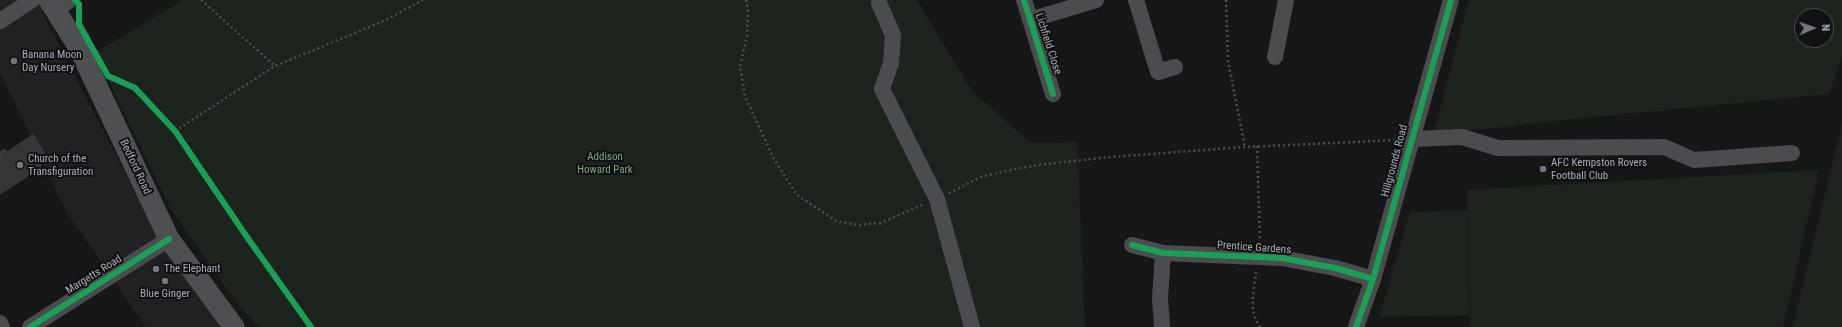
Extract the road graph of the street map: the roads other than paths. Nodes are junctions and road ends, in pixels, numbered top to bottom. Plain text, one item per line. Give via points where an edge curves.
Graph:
1 (32, 0) edge
2 (1024, 0) edge
3 (1096, 0) edge
4 (1136, 0) edge
5 (1286, 0) edge
6 (1451, 0) edge
7 (879, 2) dead end
8 (59, 3) edge
9 (1030, 20) junction
10 (0, 21) edge
11 (1275, 57) dead end
12 (1175, 67) dead end
13 (1054, 94) dead end
14 (1412, 139) junction
15 (1792, 153) dead end
16 (169, 239) junction
17 (1132, 245) dead end
18 (1163, 253) junction
19 (1373, 279) junction
20 (0, 323) edge
21 (2, 327) edge
22 (30, 327) edge
23 (234, 327) edge
24 (972, 327) edge
25 (1162, 327) edge
26 (1356, 327) edge

1 - 10 street
2 - 9 street, Lichfield Close
3 - 9 street, Lichfield Close
4 - 12 street via 1158,72
5 - 11 street
6 - 14 street, Hillgrounds Road
7 - 24 street via 893,35 891,63 882,89 936,199
8 - 16 main road, Bedford Road
9 - 13 street, Lichfield Close
14 - 15 street via 1462,137 1498,148 1664,147 1694,160
14 - 19 street, Hillgrounds Road
16 - 22 street, Margetts Road
16 - 23 main road, Bedford Road
17 - 18 street, Prentice Gardens
18 - 19 street, Prentice Gardens via 1282,258 1335,268
18 - 25 street
19 - 26 street, Hillgrounds Road
20 - 21 street

